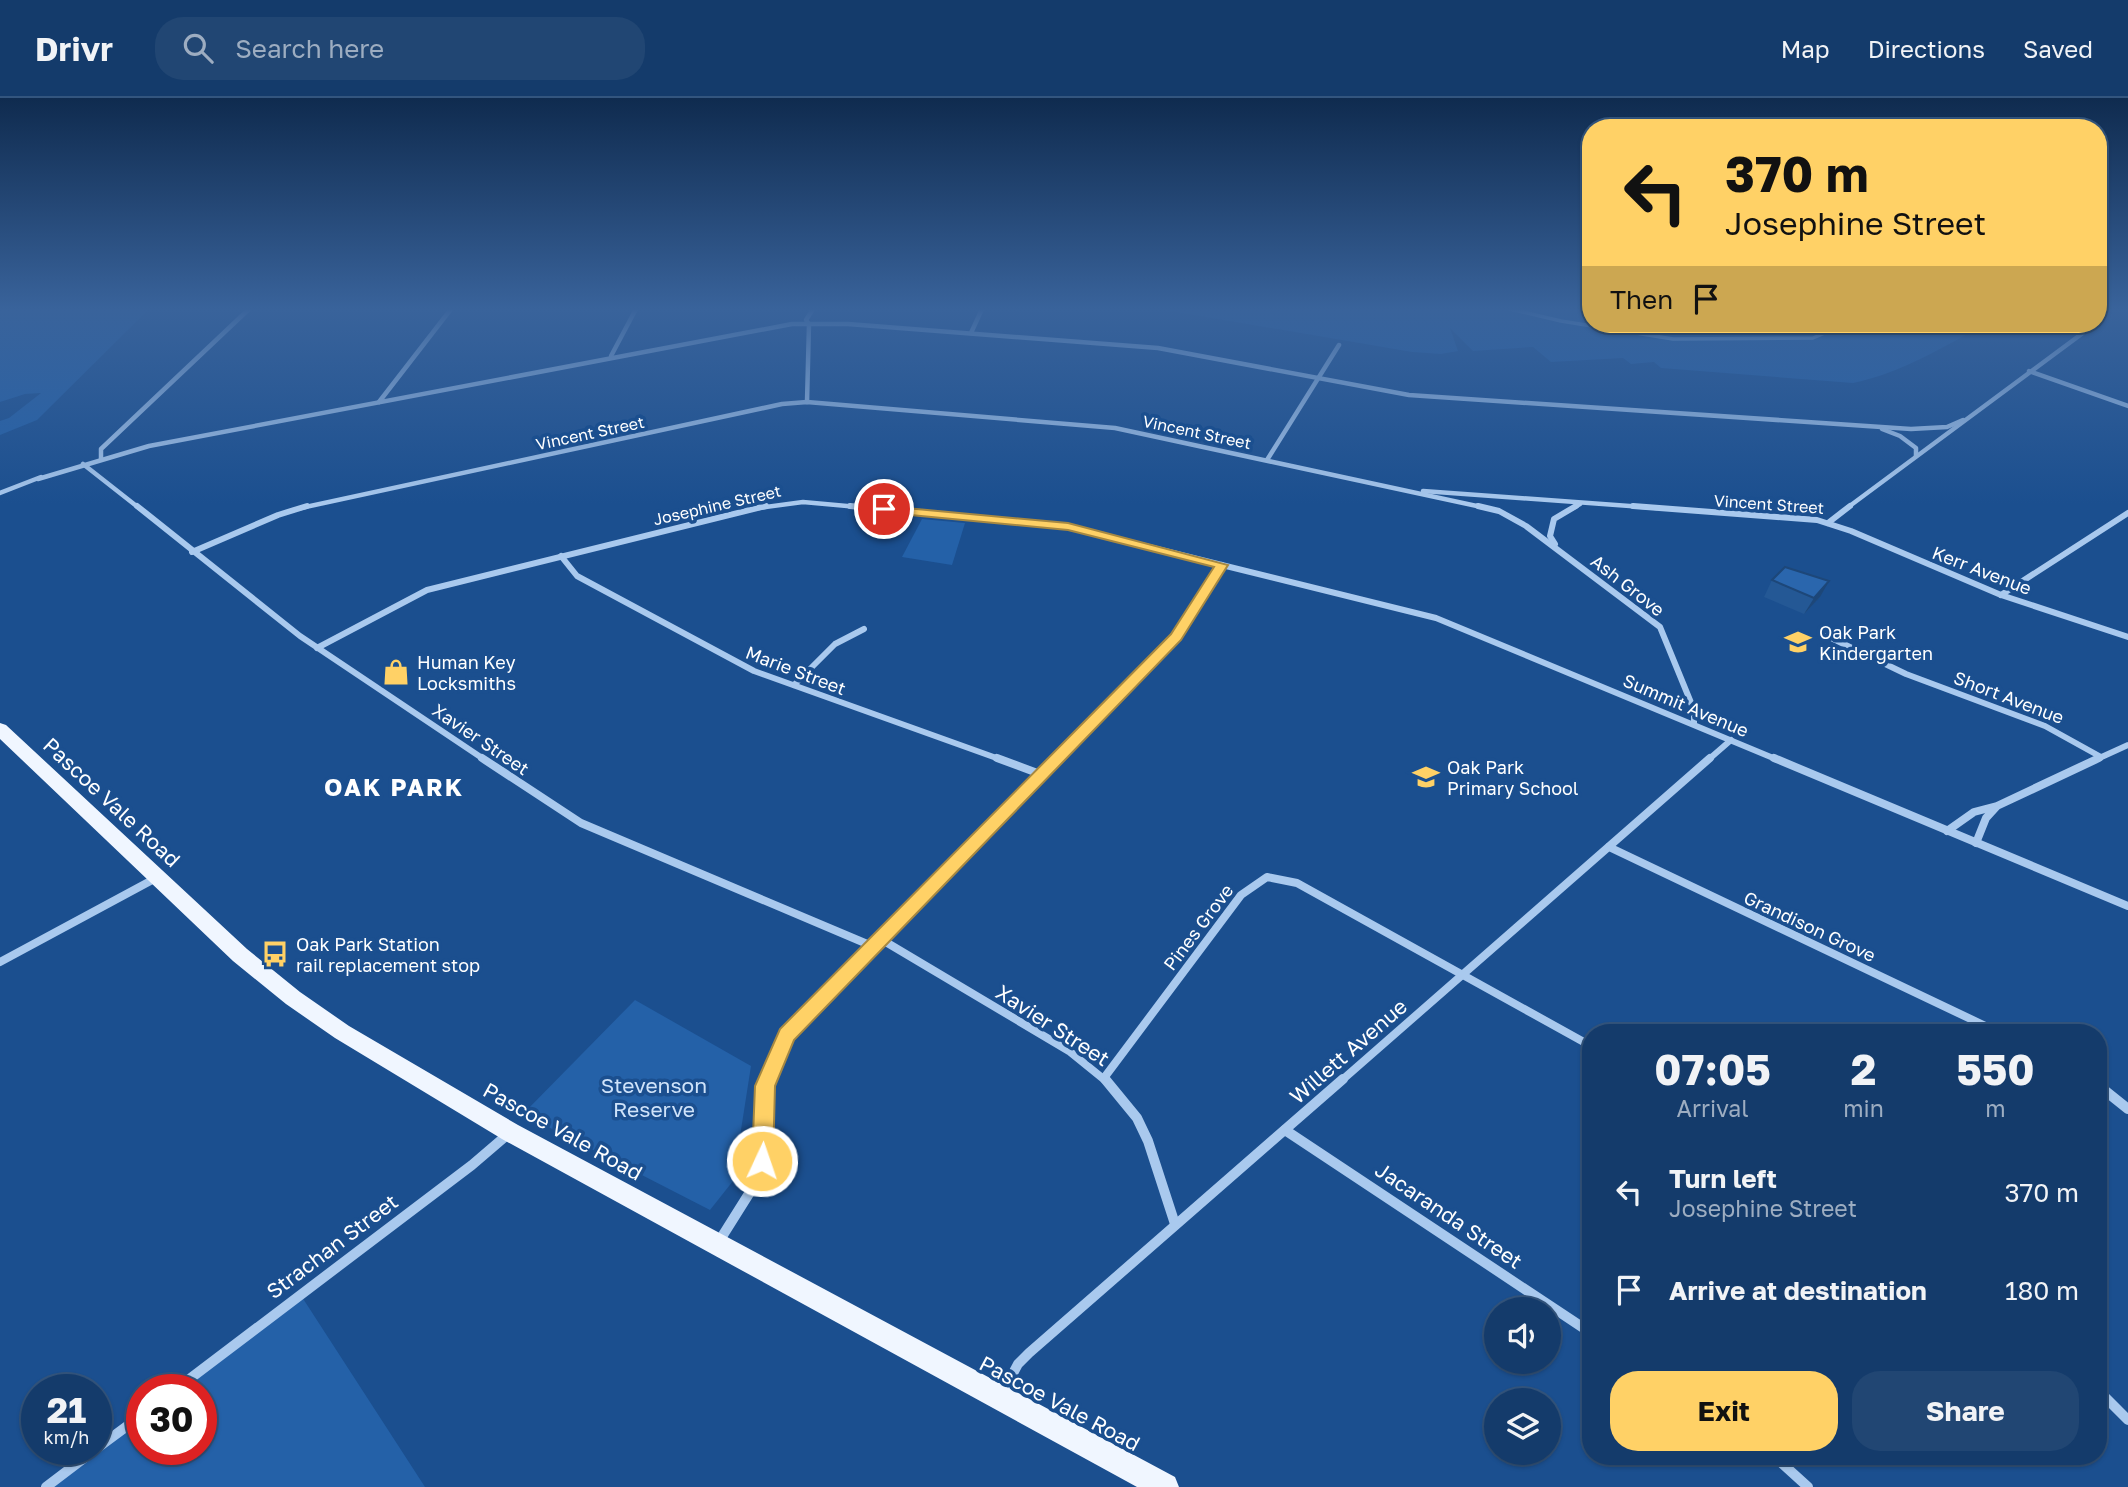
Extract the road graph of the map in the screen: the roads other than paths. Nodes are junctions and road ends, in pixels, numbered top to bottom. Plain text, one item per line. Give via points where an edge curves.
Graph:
1 (180, 374) edge
2 (400, 374) edge
3 (519, 374) edge
4 (807, 374) edge
5 (1291, 374) edge
6 (1321, 374) edge
7 (2024, 374) edge
8 (2040, 374) edge
9 (1318, 379) junction
10 (379, 401) junction
11 (807, 402) junction
12 (2128, 406) edge
13 (1963, 420) junction
14 (1868, 426) junction
15 (1276, 449) junction
16 (1916, 456) junction
17 (101, 457) junction
18 (1267, 460) junction
19 (1274, 462) junction
20 (82, 463) junction
21 (1416, 492) junction
22 (0, 493) edge
23 (1473, 495) junction
24 (1452, 500) junction
25 (1584, 503) junction
26 (2128, 513) edge
27 (1828, 523) junction
28 (191, 552) junction
29 (1562, 553) junction
30 (561, 556) junction
31 (1222, 565) junction
32 (2001, 595) junction
33 (864, 629) dead end
34 (1827, 636) dead end
35 (2128, 637) edge
36 (317, 648) junction
37 (794, 685) junction
38 (1694, 724) junction
39 (0, 729) edge
40 (1731, 740) junction
41 (2128, 745) edge
42 (2101, 757) junction
43 (1040, 774) junction
44 (1997, 806) junction
45 (1947, 831) junction
46 (1976, 843) junction
47 (1609, 847) junction
48 (156, 877) junction
49 (2128, 906) edge
50 (879, 938) junction
51 (872, 946) junction
52 (0, 961) edge
53 (1462, 974) junction
54 (1981, 1024) edge
55 (1582, 1040) edge
56 (1104, 1078) junction
57 (2107, 1093) edge
58 (2128, 1109) edge
59 (1285, 1130) junction
60 (510, 1132) junction
61 (1175, 1224) junction
62 (717, 1245) junction
63 (1582, 1327) edge
64 (196, 1374) edge
65 (1000, 1399) junction
66 (2107, 1399) edge
67 (2128, 1420) edge
68 (75, 1465) edge
69 (1783, 1465) edge
70 (46, 1487) edge
71 (1165, 1487) edge
72 (1808, 1487) edge

1 - 17 street via 101,449
2 - 10 street
3 - 10 street
4 - 11 street
5 - 9 street
6 - 9 street
7 - 13 street, Vincent Street
8 - 12 street
9 - 14 street via 1419,395
9 - 15 street
10 - 17 street
11 - 18 street, Vincent Street via 1115,428
11 - 28 street, Vincent Street via 309,506
13 - 14 street via 1938,428
13 - 16 street, Vincent Street
14 - 16 street via 1900,436 1916,448
15 - 18 street
15 - 19 street
16 - 27 street, Vincent Street
17 - 20 street
18 - 19 street, Vincent Street
19 - 21 street, Vincent Street
20 - 22 street
20 - 28 street, Xavier Street
21 - 23 street, Vincent Street
21 - 24 street, Vincent Street
23 - 24 street, Vincent Street
23 - 25 street, Vincent Street
24 - 29 street, Ash Grove via 1511,516
25 - 27 street, Vincent Street
25 - 29 street via 1564,511 1550,527 1550,536
26 - 32 street
27 - 32 street, Kerr Avenue
28 - 36 street, Xavier Street
29 - 38 street, Ash Grove via 1660,626 1694,710
30 - 31 street, Josephine Street via 772,505 803,502 1068,527
30 - 36 street, Josephine Street via 427,590
30 - 37 street, Marie Street via 577,576 754,671
31 - 38 street, Summit Avenue via 1436,618
31 - 43 street via 1176,637
32 - 35 street, Kerr Avenue
33 - 37 street via 835,644
34 - 42 street, Short Avenue via 1906,674 2045,726
36 - 51 street, Xavier Street via 581,823
37 - 43 street, Marie Street
38 - 40 street, Summit Avenue
39 - 48 main road, Pascoe Vale Road
40 - 45 street, Summit Avenue
40 - 47 street, Willett Avenue
41 - 42 street
42 - 44 street
43 - 50 street
44 - 45 street via 1974,813
44 - 46 street via 1986,818
45 - 46 street, Summit Avenue
46 - 49 street, Summit Avenue
47 - 53 street, Willett Avenue
47 - 54 street, Grandison Grove
48 - 52 street
48 - 60 main road, Pascoe Vale Road via 293,998
50 - 51 street
50 - 56 street, Xavier Street via 1069,1051
51 - 62 street via 796,1024 778,1051 765,1086 765,1149 760,1172
53 - 55 street, Pines Grove
53 - 56 street, Pines Grove via 1297,883 1267,877 1241,895
53 - 59 street, Willett Avenue
56 - 61 street, Xavier Street via 1137,1118
57 - 58 street
59 - 61 street, Willett Avenue
59 - 63 street, Jacaranda Street
60 - 62 main road, Pascoe Vale Road
60 - 64 street, Strachan Street
61 - 65 street, Willett Avenue via 1029,1353
62 - 65 main road, Pascoe Vale Road
65 - 71 main road, Pascoe Vale Road
66 - 67 street
68 - 70 street
69 - 72 street

